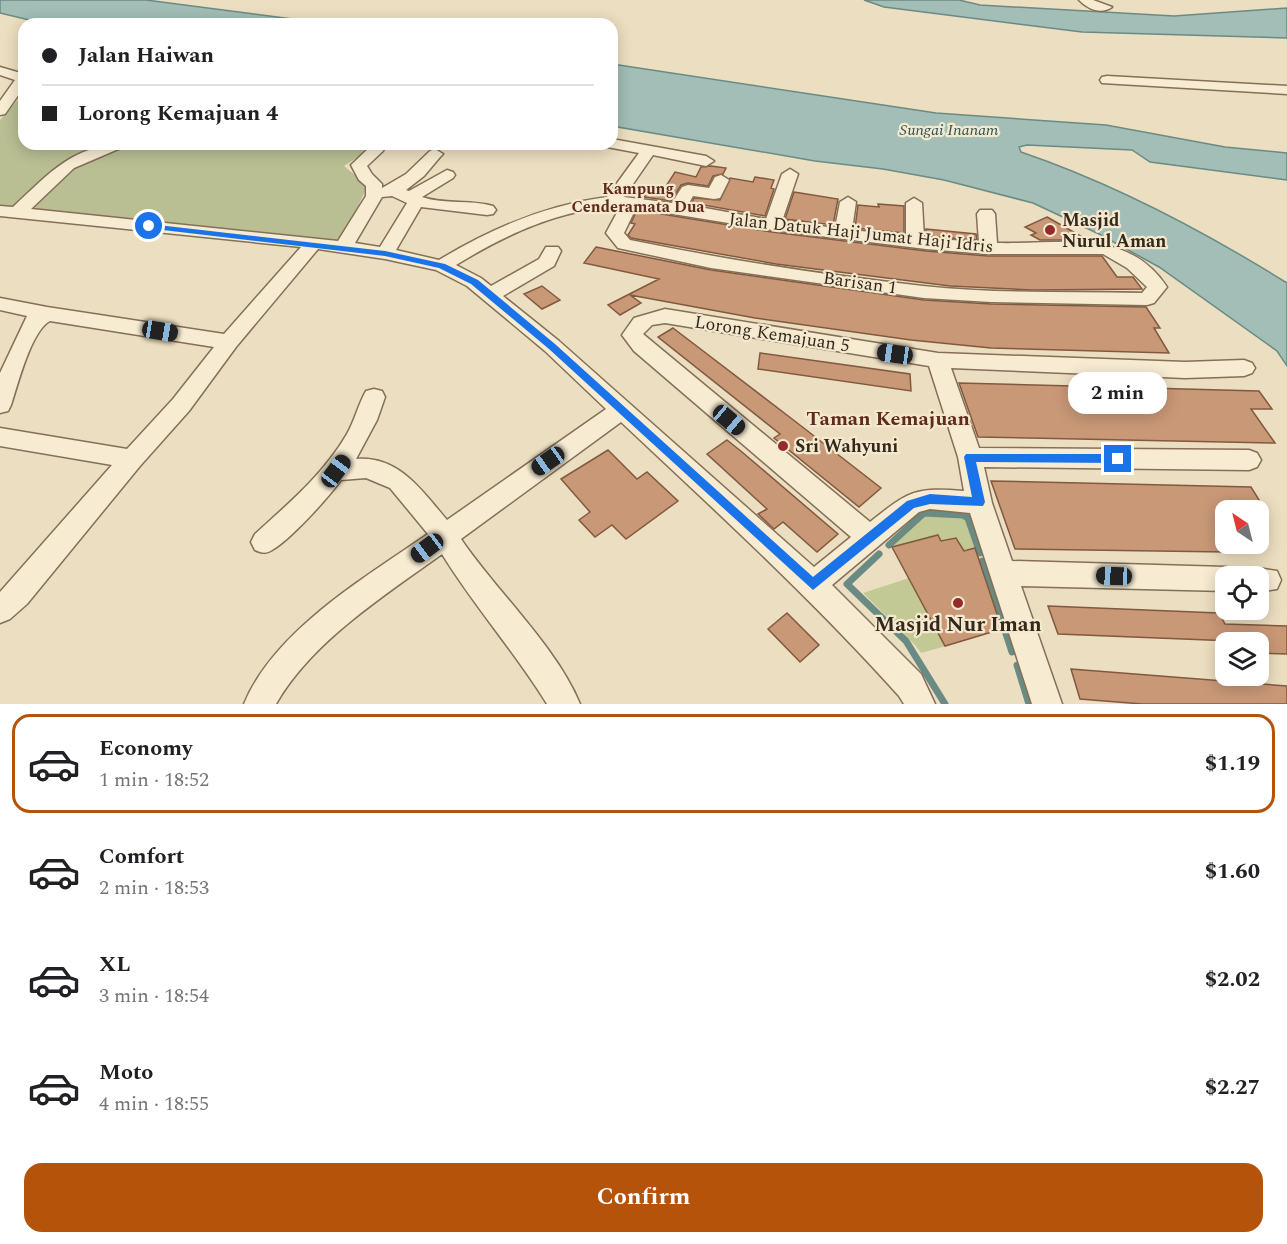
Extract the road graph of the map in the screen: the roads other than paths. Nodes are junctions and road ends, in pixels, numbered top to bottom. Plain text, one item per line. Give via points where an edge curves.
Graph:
1 (1085, 0) edge
2 (1106, 7) dead end
3 (0, 70) edge
4 (18, 76) edge
5 (1107, 80) dead end
6 (18, 90) edge
7 (1287, 90) edge
8 (0, 111) edge
9 (618, 145) edge
10 (104, 150) edge
11 (376, 150) edge
12 (649, 150) junction
13 (435, 154) dead end
14 (706, 160) dead end
15 (790, 174) dead end
16 (447, 175) dead end
17 (721, 180) dead end
18 (393, 190) junction
19 (375, 196) junction
20 (413, 200) junction
21 (848, 202) dead end
22 (621, 203) junction
23 (915, 203) dead end
24 (677, 209) junction
25 (487, 210) dead end
26 (9, 211) edge
27 (986, 214) dead end
28 (772, 225) junction
29 (843, 233) junction
30 (915, 242) junction
31 (314, 243) junction
32 (343, 248) junction
33 (988, 249) junction
34 (552, 251) dead end
35 (385, 253) junction
36 (442, 266) junction
37 (491, 295) junction
38 (1147, 299) joint
39 (0, 304) edge
40 (47, 314) junction
41 (229, 342) junction
42 (938, 360) junction
43 (1244, 368) dead end
44 (374, 397) dead end
45 (0, 405) edge
46 (621, 410) junction
47 (0, 437) edge
48 (970, 457) junction
49 (132, 459) junction
50 (1249, 460) dead end
51 (336, 471) junction
52 (979, 502) junction
53 (444, 535) junction
54 (871, 538) junction
55 (264, 542) dead end
56 (1003, 573) junction
57 (1215, 579) edge
58 (813, 585) junction
59 (0, 610) edge
60 (259, 704) edge
61 (565, 704) edge
62 (920, 704) edge
63 (1047, 704) edge

1 - 2 street
3 - 4 street
5 - 7 street
6 - 8 street
9 - 12 street
10 - 26 street via 68,165
11 - 19 street via 359,165 374,184
12 - 14 street
12 - 22 street
13 - 18 street
15 - 28 street
16 - 20 street
17 - 24 street via 714,194 688,190
18 - 19 street
18 - 20 street
19 - 32 street
20 - 25 street via 436,206 474,205
20 - 35 street
21 - 29 street
22 - 24 street, Jalan Datuk Haji Jumat Haji Idris
22 - 36 street, Jalan Datuk Haji Jumat Haji Idris via 545,214 466,250
22 - 38 street, Barisan 1 via 615,233 624,244 711,262 924,292
23 - 30 street
24 - 28 street, Jalan Datuk Haji Jumat Haji Idris
26 - 31 street
27 - 33 street
28 - 29 street, Jalan Datuk Haji Jumat Haji Idris
29 - 30 street, Jalan Datuk Haji Jumat Haji Idris
30 - 33 street, Jalan Datuk Haji Jumat Haji Idris
31 - 32 street
31 - 41 street
32 - 35 street
33 - 38 street, Jalan Datuk Haji Jumat Haji Idris via 1110,250 1152,279 1157,287
34 - 37 street via 547,262
35 - 36 street
36 - 37 street
37 - 46 street
39 - 40 street
40 - 41 street
40 - 45 street via 34,321
41 - 49 street via 181,405
42 - 43 street, Lorong Kemajuan 5 via 1185,370
42 - 48 street
42 - 54 street, Lorong Kemajuan 5 via 665,316 648,318 632,334 640,346
44 - 51 street via 362,431
46 - 53 street
46 - 58 street
47 - 49 street
48 - 50 street
48 - 52 street
49 - 59 street
51 - 53 street via 367,468 399,481
51 - 55 street
52 - 54 street via 930,499 911,504
52 - 56 street
53 - 60 street via 341,611 278,671
53 - 61 street
54 - 58 street
56 - 57 street
56 - 63 street
58 - 62 street via 910,685

